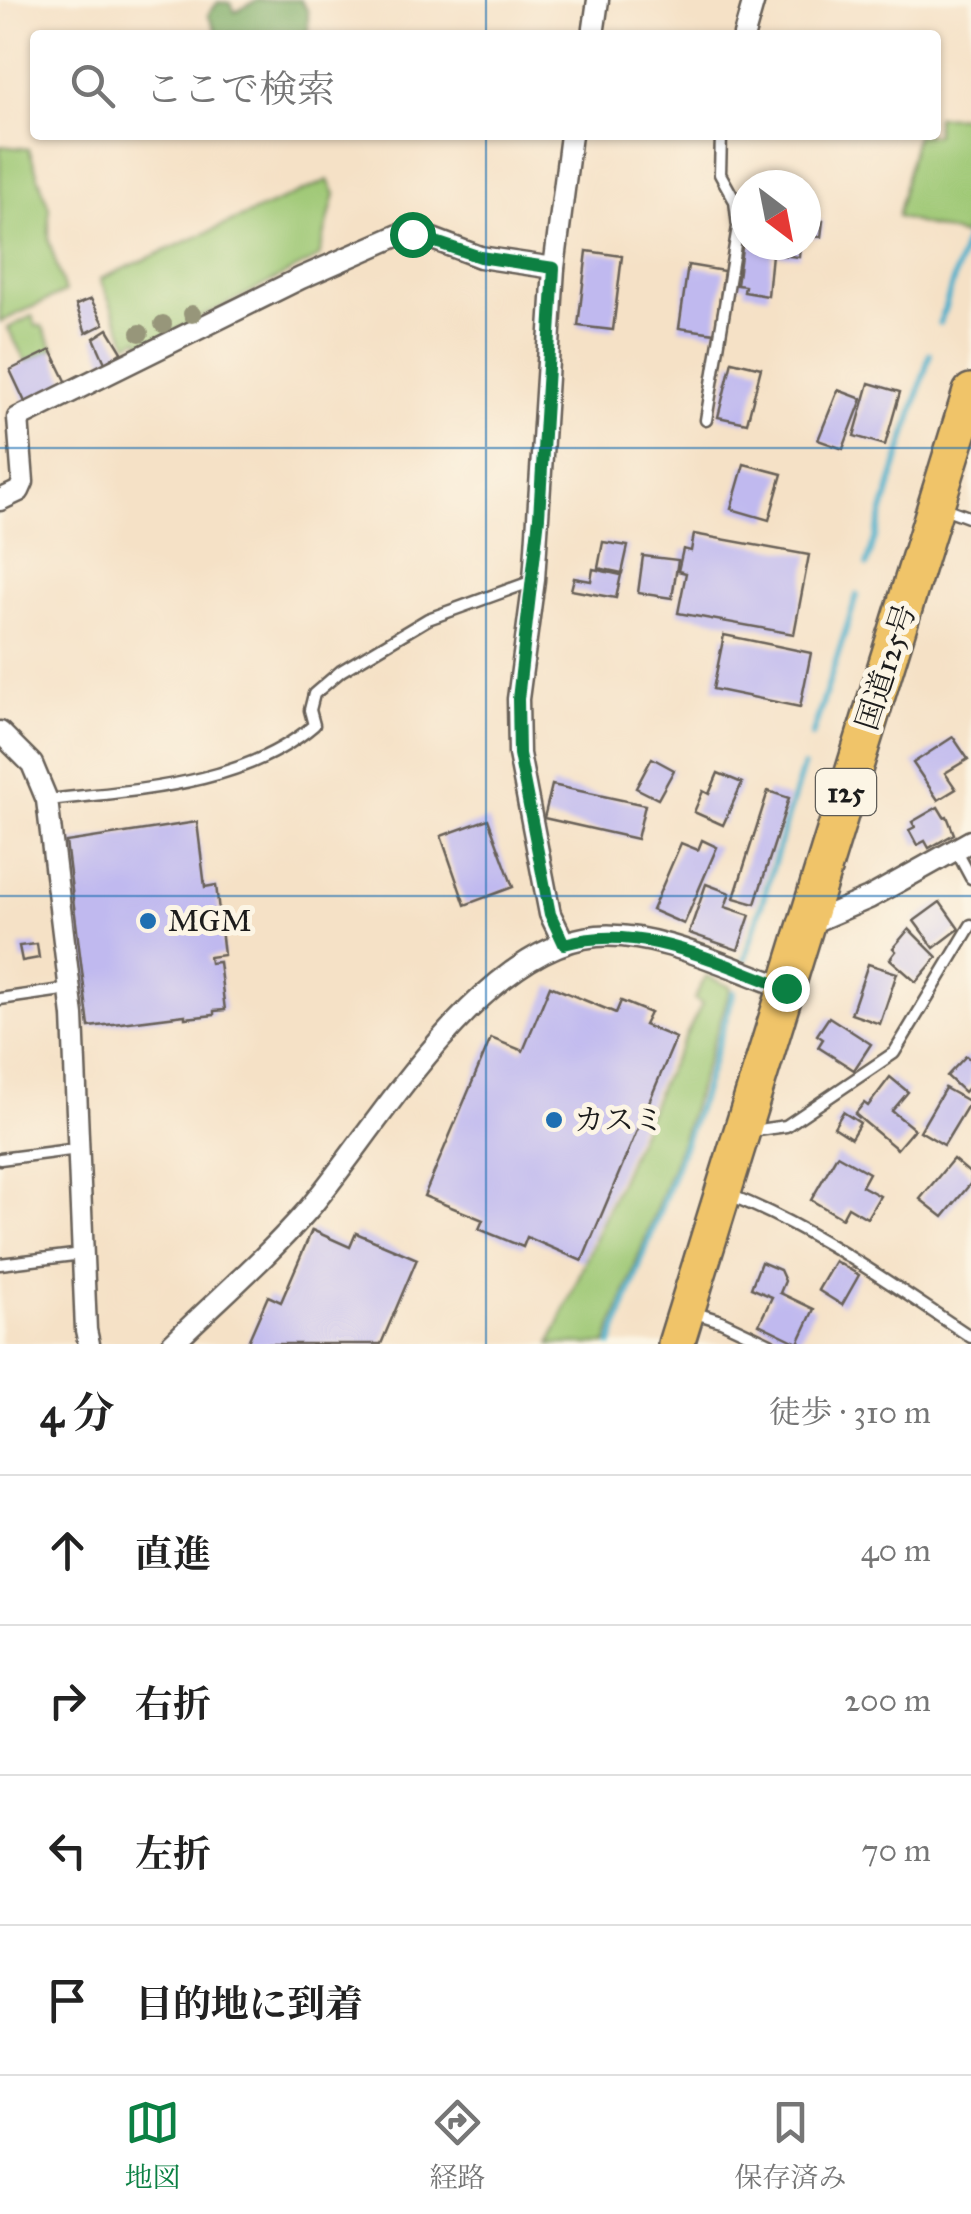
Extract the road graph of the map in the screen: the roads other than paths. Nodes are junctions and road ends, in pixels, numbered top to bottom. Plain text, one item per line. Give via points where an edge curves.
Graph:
1 (598, 0) edge
2 (754, 0) edge
3 (594, 30) edge
4 (745, 30) edge
5 (569, 140) edge
6 (721, 140) edge
7 (554, 268) junction
8 (971, 392) edge
9 (9, 418) edge
10 (706, 420) dead end
11 (0, 500) edge
12 (938, 506) junction
13 (971, 518) edge
14 (534, 580) junction
15 (0, 732) edge
16 (47, 800) junction
17 (963, 846) edge
18 (971, 878) edge
19 (806, 925) junction
20 (971, 926) edge
21 (564, 944) junction
22 (786, 988) junction
23 (69, 989) junction
24 (0, 999) edge
25 (742, 1132) junction
26 (79, 1149) junction
27 (0, 1159) edge
28 (724, 1192) junction
29 (82, 1254) junction
30 (0, 1264) edge
31 (682, 1327) edge
32 (971, 1336) edge
33 (90, 1344) edge
34 (172, 1344) edge
35 (770, 1344) edge

1 - 3 street
2 - 4 street
5 - 7 street
6 - 10 lane via 720,174 738,226
7 - 9 street via 399,235
7 - 14 street
8 - 12 highway, 国道125号 / 125
9 - 11 street via 23,482
12 - 13 lane
12 - 19 highway, 国道125号 / 125
14 - 16 lane via 428,619 342,671 314,694 314,724 282,750 197,778
14 - 21 street via 521,667 519,754 550,914
15 - 16 street via 32,764
16 - 23 street
17 - 18 lane
17 - 19 street
19 - 22 highway, 国道125号 / 125
20 - 25 lane via 894,1054 786,1126
21 - 22 street via 598,936 651,940
21 - 34 street via 522,966 469,1011 302,1216
22 - 25 highway, 国道125号 / 125
23 - 24 lane
23 - 26 street
25 - 28 highway, 国道125号 / 125
26 - 27 lane
26 - 29 street
28 - 31 highway, 国道125号 / 125
28 - 32 lane via 874,1272
29 - 30 lane
29 - 33 street
31 - 35 lane via 721,1321

